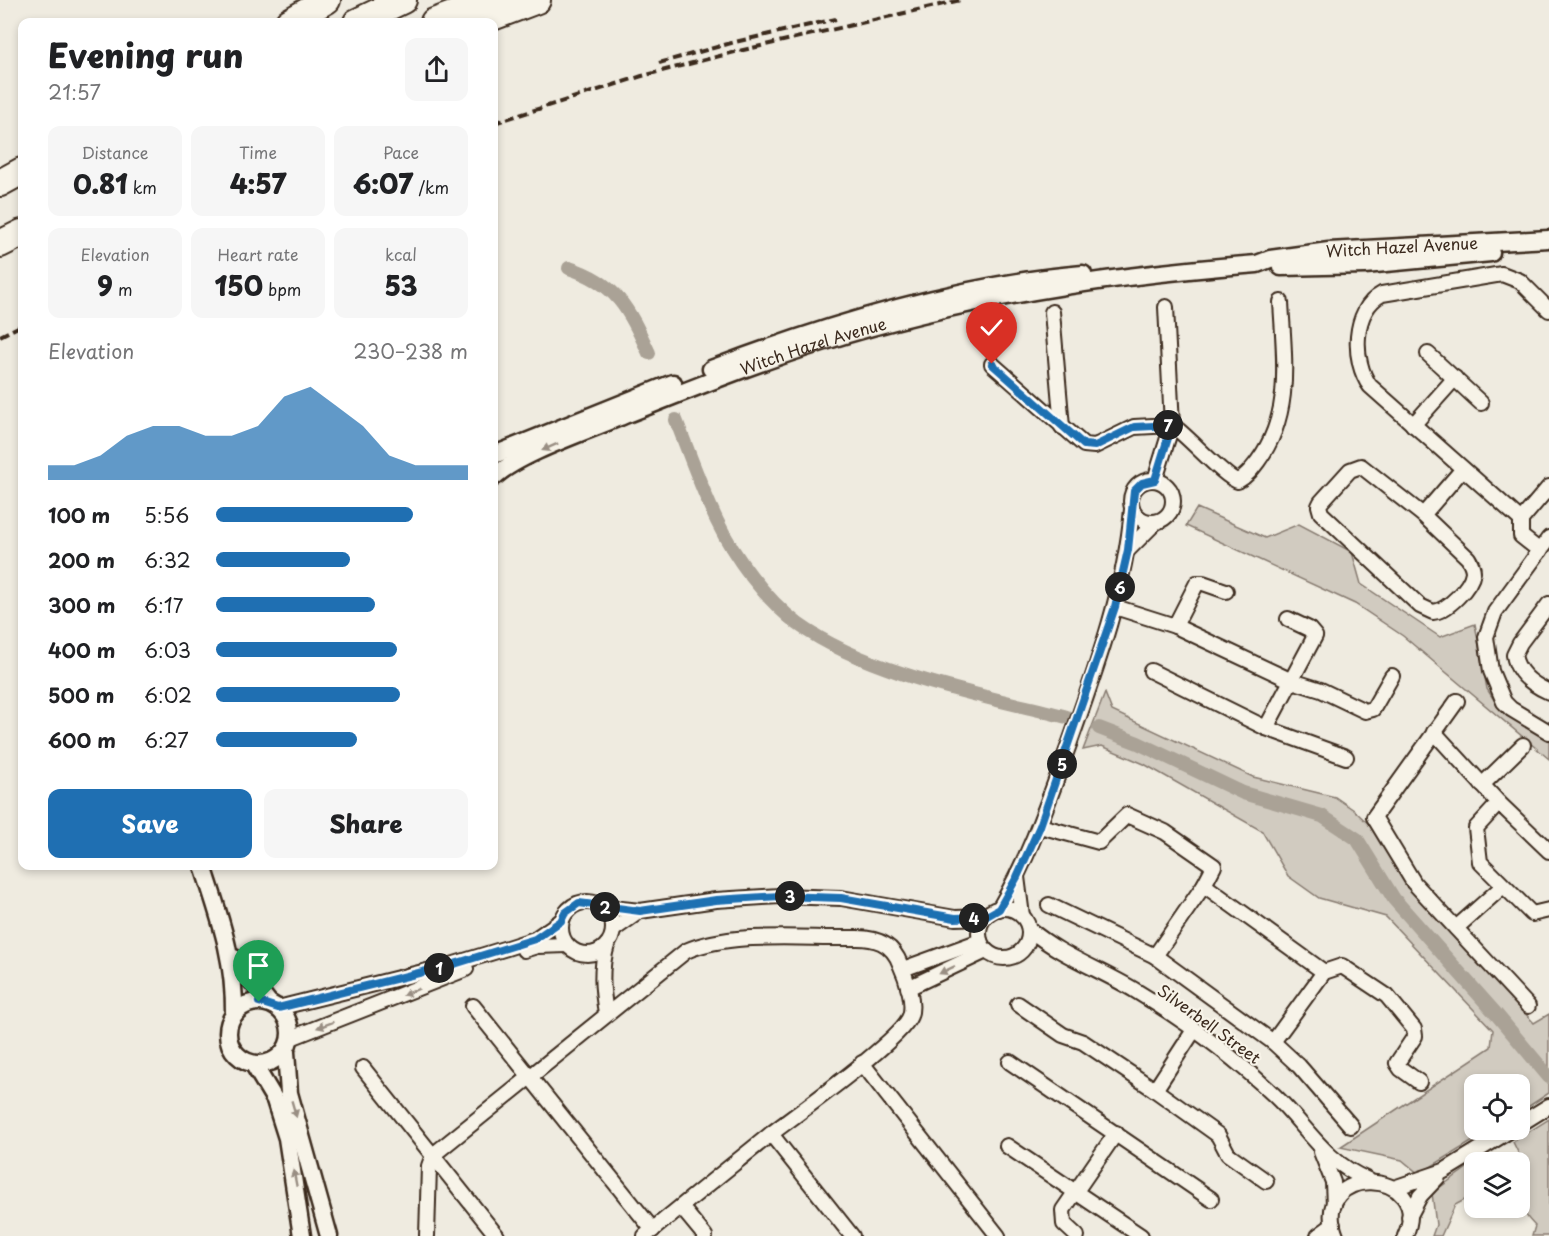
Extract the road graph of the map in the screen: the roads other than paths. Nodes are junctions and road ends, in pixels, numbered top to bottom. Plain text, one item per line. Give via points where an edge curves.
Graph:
1 (327, 0) edge
2 (403, 0) edge
3 (478, 0) edge
4 (492, 0) edge
5 (537, 0) edge
6 (296, 18) edge
7 (365, 18) edge
8 (441, 18) edge
9 (444, 18) edge
10 (490, 18) edge
11 (18, 173) edge
12 (0, 183) edge
13 (18, 185) edge
14 (0, 194) edge
15 (18, 234) edge
16 (1549, 239) edge
17 (0, 244) edge
18 (1549, 248) edge
19 (1257, 264) junction
20 (1153, 272) junction
21 (1281, 302) dead end
22 (1166, 307) dead end
23 (1549, 310) edge
24 (1052, 312) dead end
25 (1428, 354) dead end
26 (992, 364) dead end
27 (1455, 378) junction
28 (1481, 403) dead end
29 (1172, 425) junction
30 (1413, 425) junction
31 (1062, 427) junction
32 (498, 453) edge
33 (1462, 470) junction
34 (498, 474) edge
35 (1155, 480) junction
36 (1549, 487) edge
37 (1132, 509) junction
38 (1423, 515) junction
39 (1521, 520) junction
40 (1156, 522) junction
41 (1549, 538) edge
42 (1128, 550) junction
43 (1540, 551) junction
44 (1226, 591) dead end
45 (1549, 604) edge
46 (1115, 607) junction
47 (1288, 619) dead end
48 (1175, 626) junction
49 (1151, 671) dead end
50 (1392, 676) dead end
51 (1292, 681) junction
52 (1549, 692) edge
53 (1457, 701) dead end
54 (1266, 728) junction
55 (1434, 732) junction
56 (1549, 732) edge
57 (1523, 745) dead end
58 (1346, 757) dead end
59 (1482, 785) junction
60 (1498, 803) junction
61 (1040, 826) junction
62 (1547, 845) edge
63 (204, 870) edge
64 (1017, 877) junction
65 (1204, 885) junction
66 (1502, 886) junction
67 (1049, 904) dead end
68 (603, 907) junction
69 (999, 909) junction
70 (1549, 910) edge
71 (640, 911) junction
72 (1022, 916) junction
73 (985, 917) junction
74 (955, 918) junction
75 (561, 921) junction
76 (1456, 927) junction
77 (1029, 929) junction
78 (613, 930) junction
79 (982, 942) junction
80 (567, 945) junction
81 (607, 945) junction
82 (1022, 951) junction
83 (230, 952) junction
84 (1059, 952) junction
85 (582, 954) junction
86 (1155, 956) junction
87 (903, 969) junction
88 (1324, 972) junction
89 (602, 986) junction
90 (908, 988) junction
91 (1018, 1004) dead end
92 (274, 1006) junction
93 (473, 1006) dead end
94 (1528, 1006) dead end
95 (606, 1013) junction
96 (234, 1015) junction
97 (1194, 1030) junction
98 (1273, 1042) junction
99 (288, 1045) junction
100 (1010, 1062) dead end
101 (862, 1063) junction
102 (254, 1065) junction
103 (363, 1068) dead end
104 (529, 1075) junction
105 (1419, 1082) dead end
106 (1155, 1090) junction
107 (1549, 1106) edge
108 (1530, 1118) edge
109 (1351, 1126) dead end
110 (1116, 1133) junction
111 (771, 1134) junction
112 (1495, 1140) edge
113 (1007, 1146) dead end
114 (1319, 1147) junction
115 (433, 1155) junction
116 (1444, 1171) junction
117 (1368, 1180) junction
118 (1266, 1181) dead end
119 (1394, 1188) junction
120 (1077, 1192) junction
121 (1211, 1199) dead end
122 (681, 1207) junction
123 (1334, 1207) junction
124 (1409, 1217) junction
125 (1334, 1230) edge
126 (649, 1233) edge
127 (302, 1236) edge
128 (329, 1236) edge
129 (427, 1236) edge
130 (497, 1236) edge
131 (705, 1236) edge
132 (852, 1236) edge
133 (998, 1236) edge
134 (1077, 1236) edge
135 (1141, 1236) edge
136 (1318, 1236) edge
137 (1405, 1236) edge

1 - 6 highway
2 - 7 highway
3 - 8 highway
4 - 9 highway
5 - 10 highway
11 - 12 highway
13 - 14 highway
15 - 17 highway
16 - 19 street, Witch Hazel Avenue via 1329,251
18 - 19 street, Witch Hazel Avenue via 1365,265
19 - 20 street, Witch Hazel Avenue
20 - 32 street, Witch Hazel Avenue via 1134,269 1042,277 833,326 746,355
20 -> 34 street, Witch Hazel Avenue via 1003,297 826,340 603,424
21 - 29 street via 1284,394 1271,440 1249,473 1233,480
22 - 29 street
23 - 30 street via 1520,281 1502,274 1376,297 1359,326 1362,371 1370,386
24 - 31 street
25 - 27 street
26 - 31 street
27 - 28 street
27 - 30 street
29 - 31 street via 1134,427 1089,446
29 - 35 street
30 - 33 street
33 - 38 street
33 - 39 street
35 - 37 street via 1138,486 1131,500
35 - 40 street via 1166,486 1173,500 1168,515
36 - 39 street
37 - 40 street via 1139,518
37 - 42 street
38 - 38 street via 1472,566 1466,586 1437,612 1420,606 1327,520 1319,506 1350,470 1360,466
39 - 43 street via 1521,536
40 - 42 street
41 - 43 street
42 - 46 street
43 - 56 street via 1495,612 1486,646 1494,684 1504,702
44 - 48 street via 1197,583
45 - 52 street via 1514,655 1525,676
46 - 48 street
46 - 61 street
47 - 51 street via 1315,636
48 - 51 street
49 - 54 street
50 - 51 street via 1368,711
51 - 54 street
53 - 55 street
54 - 58 street
55 - 59 street
55 - 76 street via 1374,816 1414,883
57 - 59 street
59 - 60 street
60 - 62 street
60 - 66 street via 1476,829 1480,862
61 - 64 street
61 - 65 street via 1099,842 1127,815 1165,832 1214,866
63 - 83 street
64 - 69 street
64 - 72 street
65 - 86 street
65 - 88 street
66 - 70 street via 1532,914
66 - 76 street
67 - 86 street
68 - 71 street
68 - 75 street via 579,903
68 - 78 street via 610,915
69 - 72 street via 1014,910
69 - 73 street
71 - 74 street via 780,896 841,898
71 - 78 street
72 - 77 street
73 - 74 street
73 - 79 street via 981,924
74 - 79 street
75 - 80 street via 562,938
75 - 92 street via 535,939 496,951
76 - 94 street
77 - 82 street via 1029,941
77 - 84 street, Silverbell Street
78 - 81 street
79 - 82 street via 1002,959
79 - 87 street
79 -> 90 street
80 - 85 street
80 -> 99 street via 530,948 454,973
81 - 85 street via 600,951
81 - 89 street
82 - 84 street, Silverbell Street
83 - 92 street via 248,980
83 - 96 street
84 - 97 street, Silverbell Street via 1135,990
85 - 89 street
86 - 98 street
87 - 90 street
87 - 95 street via 890,947 867,938 727,940 686,951
88 - 98 street
88 - 105 street via 1342,966 1387,996 1416,1032 1397,1063
89 - 95 street
90 - 101 street via 911,1015 907,1022
91 - 106 street
92 - 96 street via 249,1003
92 - 99 street via 290,1024
93 - 104 street
95 - 104 street
96 - 102 street via 229,1025 230,1044 241,1059
97 - 106 street
97 - 114 street, Silverbell Street via 1276,1097
98 - 109 street
99 - 102 street via 272,1063
99 -> 128 street via 289,1093
100 - 110 street
101 - 111 street
101 - 133 street
127 -> 102 street via 287,1138 275,1100
103 - 115 street
104 - 115 street
104 - 126 street
106 - 118 street via 1218,1135 1230,1156
107 - 108 street
110 - 120 street
110 - 121 street
111 - 122 street
111 - 132 street
112 - 116 street
113 - 120 street
114 - 117 street, Silverbell Street via 1350,1173
114 - 123 street, Silverbell Street via 1333,1182
115 - 129 street via 429,1166
115 - 130 street
116 - 119 street
116 - 124 street via 1420,1196
117 - 119 street, Silverbell Street
117 - 123 street via 1347,1188
119 - 124 street via 1407,1206
120 - 134 street via 1062,1217
120 - 135 street
122 - 126 street
122 - 131 street
123 - 125 street, Silverbell Street
124 - 137 street
125 - 136 street

